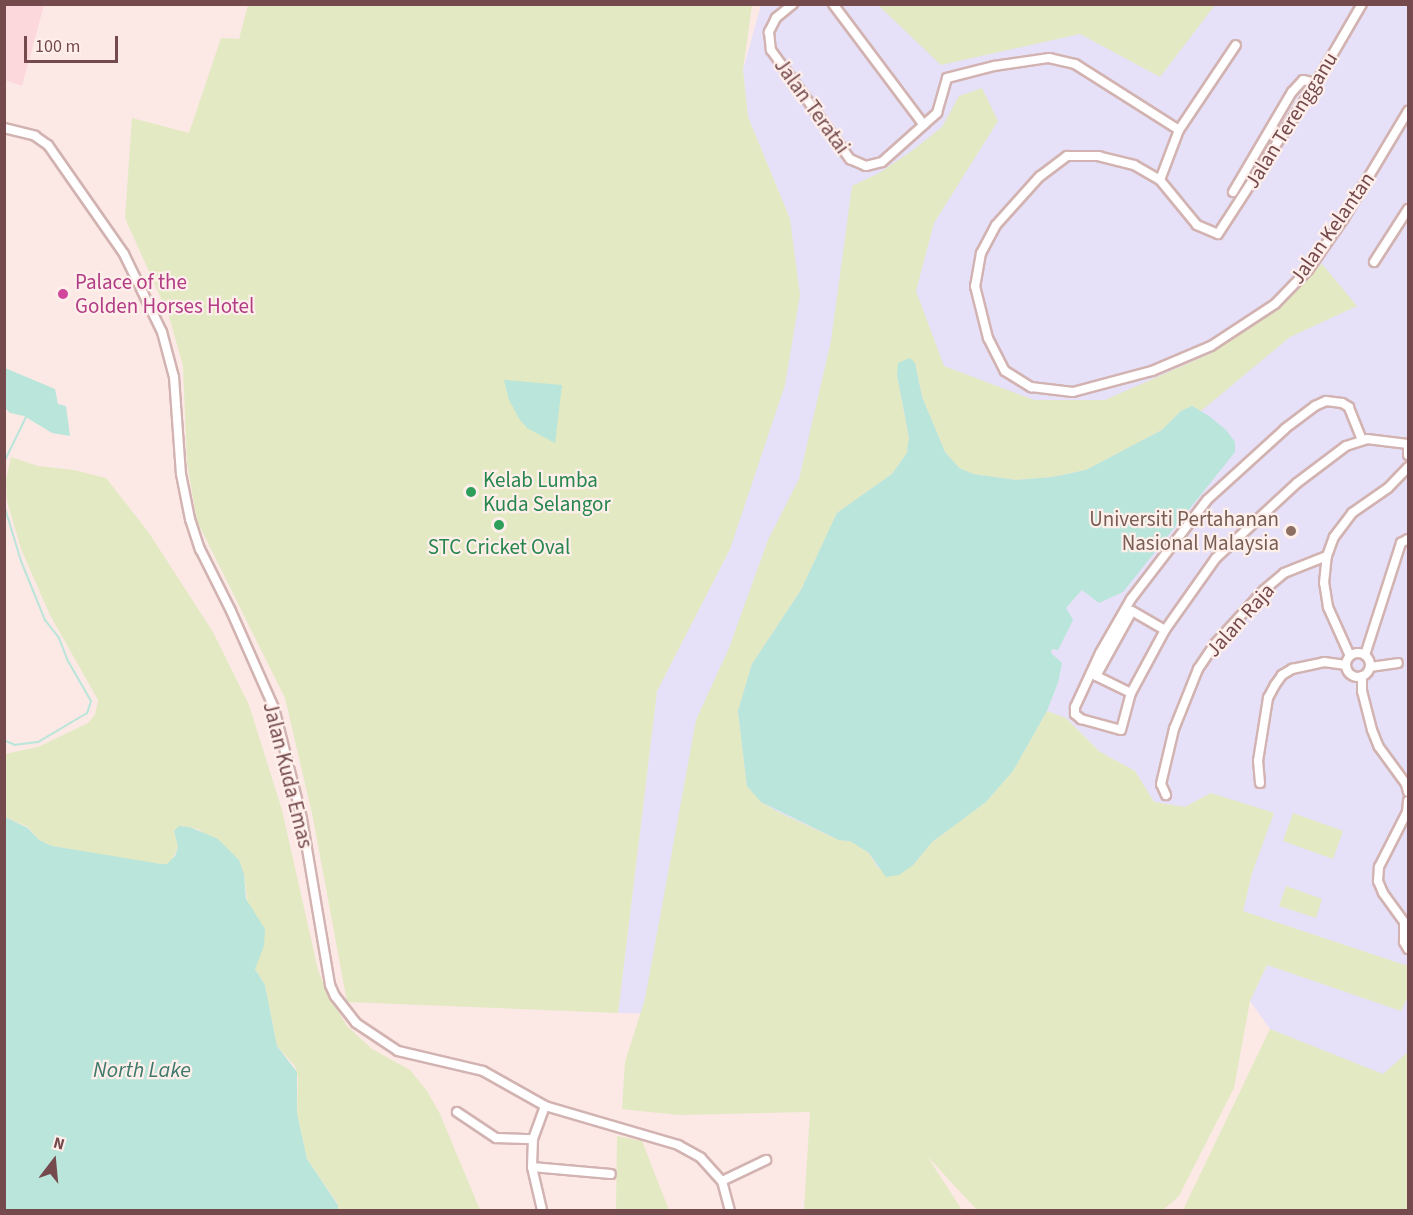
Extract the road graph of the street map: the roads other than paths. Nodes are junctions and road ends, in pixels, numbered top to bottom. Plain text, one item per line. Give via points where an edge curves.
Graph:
1 (793, 4) edge
2 (833, 4) edge
3 (1362, 4) edge
4 (1236, 45) dead end
5 (1316, 83) junction
6 (1408, 111) edge
7 (924, 125) junction
8 (4, 128) edge
9 (1179, 130) junction
10 (1160, 180) junction
11 (1233, 192) dead end
12 (1408, 209) edge
13 (1374, 262) dead end
14 (1362, 440) junction
15 (1408, 444) edge
16 (1408, 455) edge
17 (1408, 466) edge
18 (1408, 539) edge
19 (1327, 556) junction
20 (1165, 630) junction
21 (1365, 655) junction
22 (1350, 656) junction
23 (1398, 663) dead end
24 (1346, 664) junction
25 (1370, 667) junction
26 (1362, 676) junction
27 (1131, 693) junction
28 (1260, 783) dead end
29 (1408, 792) edge
30 (1166, 795) dead end
31 (1408, 801) edge
32 (1408, 949) edge
33 (545, 1106) junction
34 (457, 1112) dead end
35 (533, 1138) junction
36 (766, 1160) dead end
37 (532, 1167) junction
38 (611, 1174) dead end
39 (722, 1181) junction
40 (542, 1210) edge
41 (730, 1210) edge

1 - 7 street, Jalan Teratai via 776,18 769,32 771,50 850,159 866,166 882,162
2 - 7 street
3 - 5 street, Jalan Terengganu
4 - 9 street
5 - 10 street, Jalan Terengganu via 1218,234 1197,225
5 - 11 street via 1303,80 1292,92
6 - 10 street, Jalan Kelantan via 1308,270 1275,304 1211,346 1152,371 1073,392 1031,387 1005,371 988,338 975,286 981,253 996,225 1040,176 1067,156 1099,156 1134,165
7 - 9 street, Jalan Teratai via 937,113 947,78 1049,58 1075,64
8 - 33 street, Jalan Kuda Emas via 35,136 48,145 124,254 162,332 174,377 181,474 190,519 200,549 274,708 302,819 330,986 356,1023 398,1051 483,1071
9 - 10 street
12 - 13 street
14 - 15 street
14 - 20 street via 1297,483 1216,558
14 - 27 street via 1349,407 1326,401 1285,429 1207,500 1131,599 1100,653 1077,702 1076,714 1081,719 1121,730
15 - 16 street
17 - 19 street via 1388,488 1352,513 1334,537
18 - 21 street via 1401,543
19 - 22 street via 1324,584 1328,607
19 - 30 street, Jalan Raja via 1284,573 1214,645 1193,679 1174,729 1161,784
20 - 27 street
20 - 27 street via 1132,610 1096,676
21 - 22 street
21 - 25 street
22 - 24 street
23 - 25 street
24 - 26 street via 1351,674
24 - 28 street via 1324,663 1292,669 1282,675 1268,698 1258,761
25 - 26 street
26 - 29 street via 1372,730
31 - 32 street via 1407,812 1379,867 1378,881 1404,922
33 - 35 street
33 - 39 street, Jalan Kuda Emas via 678,1145 701,1158
34 - 35 street via 496,1138
35 - 37 street
36 - 39 street
37 - 38 street
37 - 40 street
39 - 41 street, Jalan Kuda Emas

